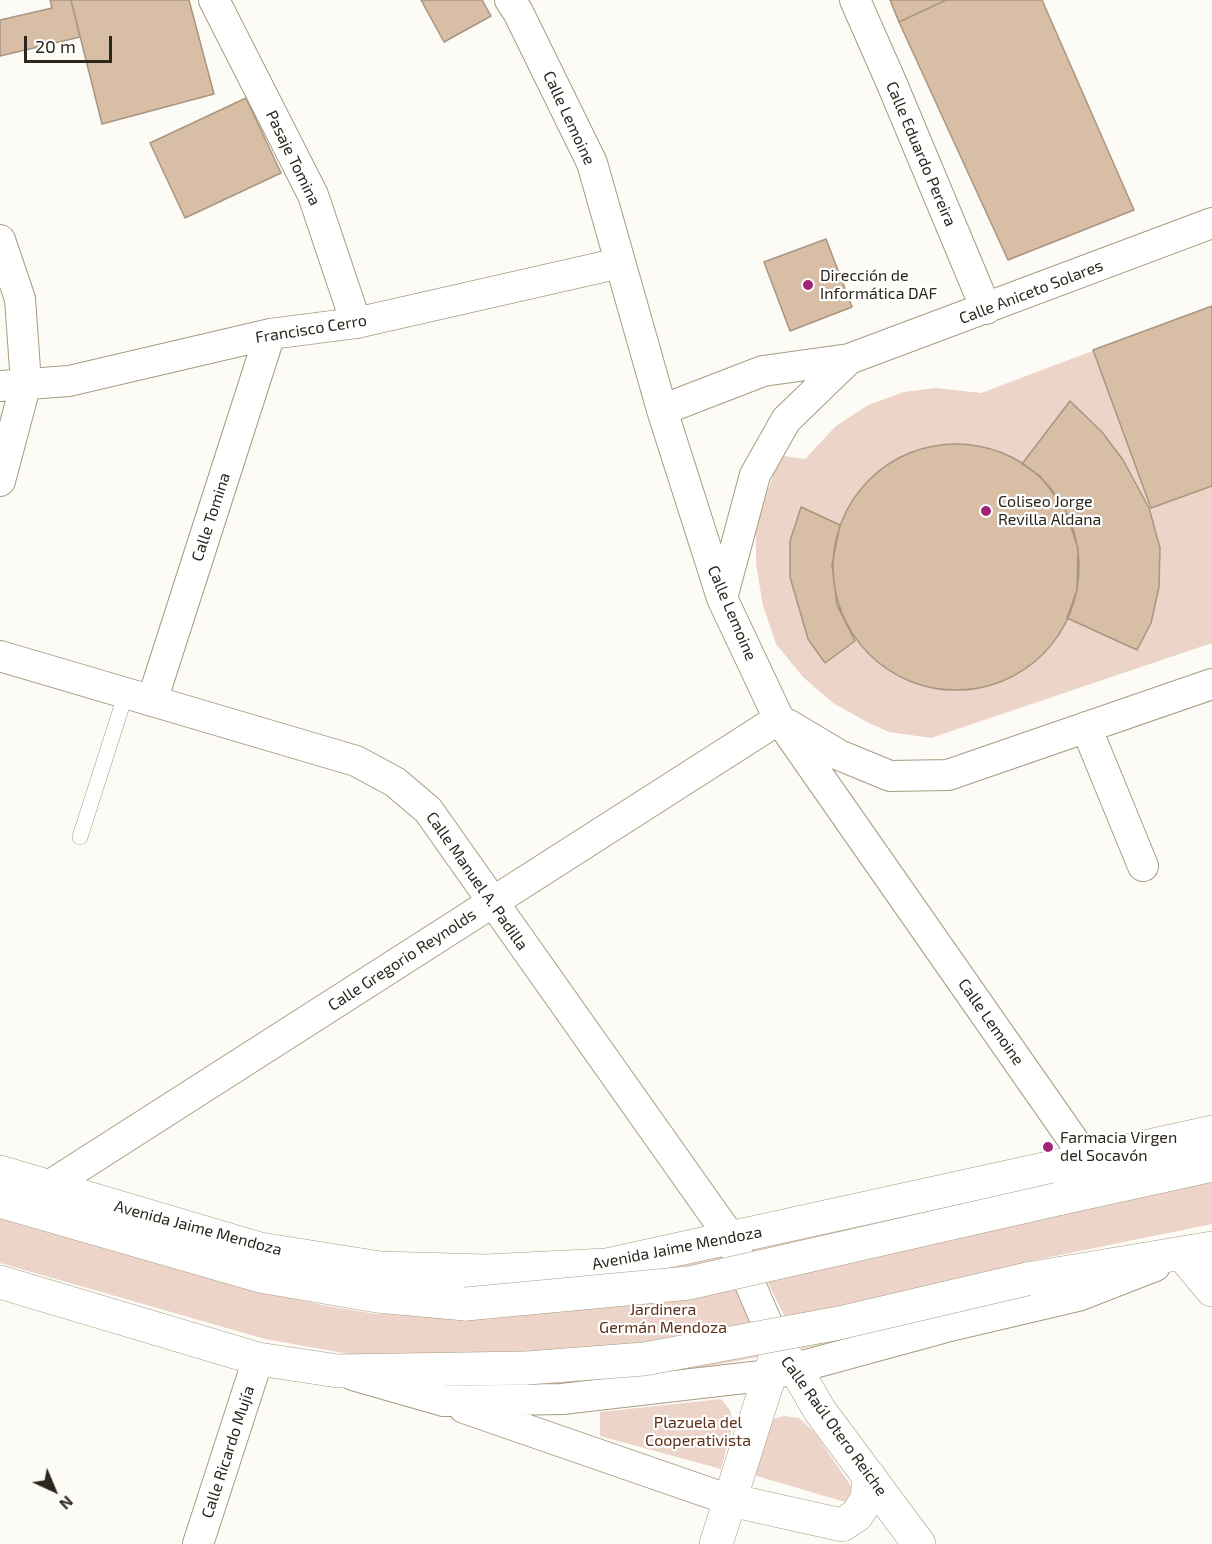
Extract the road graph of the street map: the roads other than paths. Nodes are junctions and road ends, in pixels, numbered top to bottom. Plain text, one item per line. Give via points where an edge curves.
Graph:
1 (214, 0) edge
2 (510, 0) edge
3 (855, 0) edge
4 (1212, 223) edge
5 (0, 240) edge
6 (620, 263) junction
7 (986, 309) junction
8 (356, 322) junction
9 (270, 334) junction
10 (849, 359) junction
11 (13, 384) edge
12 (662, 410) junction
13 (0, 481) edge
14 (722, 598) junction
15 (0, 656) edge
16 (1212, 684) edge
17 (139, 697) junction
18 (779, 720) junction
19 (1086, 728) junction
20 (80, 837) dead end
21 (1143, 866) dead end
22 (493, 902) junction
23 (1212, 1132) edge
24 (1087, 1160) junction
25 (1212, 1165) edge
26 (0, 1172) edge
27 (46, 1200) junction
28 (0, 1201) edge
29 (730, 1238) junction
30 (1197, 1251) edge
31 (0, 1282) edge
32 (1212, 1290) edge
33 (258, 1359) junction
34 (781, 1364) junction
35 (338, 1371) junction
36 (444, 1401) junction
37 (758, 1410) junction
38 (820, 1411) junction
39 (869, 1476) junction
40 (730, 1500) junction
41 (198, 1544) edge
42 (716, 1544) edge
43 (919, 1544) edge

1 - 8 street, Pasaje Tomina via 313,195
2 - 6 street, Calle Lemoine via 592,163
3 - 7 street, Calle Eduardo Pereira
4 - 7 street, Calle Aniceto Solares
5 - 11 street via 20,299
6 - 8 street, Francisco Cerro
6 - 12 street, Calle Lemoine
7 - 10 street, Calle Aniceto Solares
8 - 9 street, Francisco Cerro
9 - 11 street, Francisco Cerro via 69,381
9 - 17 street, Calle Tomina
10 - 12 street, Calle Aniceto Solares via 763,371
10 - 14 street, Calle Aniceto Solares via 786,420 755,475
11 - 13 street
12 - 14 street, Calle Lemoine
14 - 18 street, Calle Lemoine
15 - 17 street, Calle Manuel A. Padilla
16 - 19 street
17 - 20 lane
17 - 22 street, Calle Manuel A. Padilla via 356,761 395,782 428,810
18 - 19 street via 840,755 890,776 948,775
18 - 22 street, Calle Gregorio Reynolds
18 - 24 street, Calle Lemoine
19 - 21 street
22 - 27 street, Calle Gregorio Reynolds
22 - 29 street, Calle Manuel A. Padilla
23 - 24 main road, Avenida Jaime Mendoza
24 - 29 main road, Avenida Jaime Mendoza
25 - 27 main road, Avenida Jaime Mendoza, bridge via 689,1283 466,1304 377,1296 260,1276
26 - 27 main road, Avenida Jaime Mendoza
27 - 28 main road, Avenida Jaime Mendoza
27 - 29 main road, Avenida Jaime Mendoza via 260,1249 380,1268 486,1270 606,1265
29 - 34 street, Calle Raúl Otero Reiche
30 - 32 main road
30 - 34 street via 1078,1296
30 - 35 main road, bridge via 1027,1279 839,1323 644,1359 527,1368
31 - 33 main road
33 - 35 main road
33 - 41 street, Calle Ricardo Mujía
34 - 36 street via 562,1399
34 - 37 main road
34 - 38 main road, Calle Raúl Otero Reiche
35 - 36 street
36 - 40 street
37 - 38 main road via 777,1400 799,1401
37 - 40 main road
38 - 39 main road, Calle Raúl Otero Reiche
39 - 40 main road via 867,1499 856,1515 842,1525
39 - 43 main road, Calle Raúl Otero Reiche
40 - 42 main road

